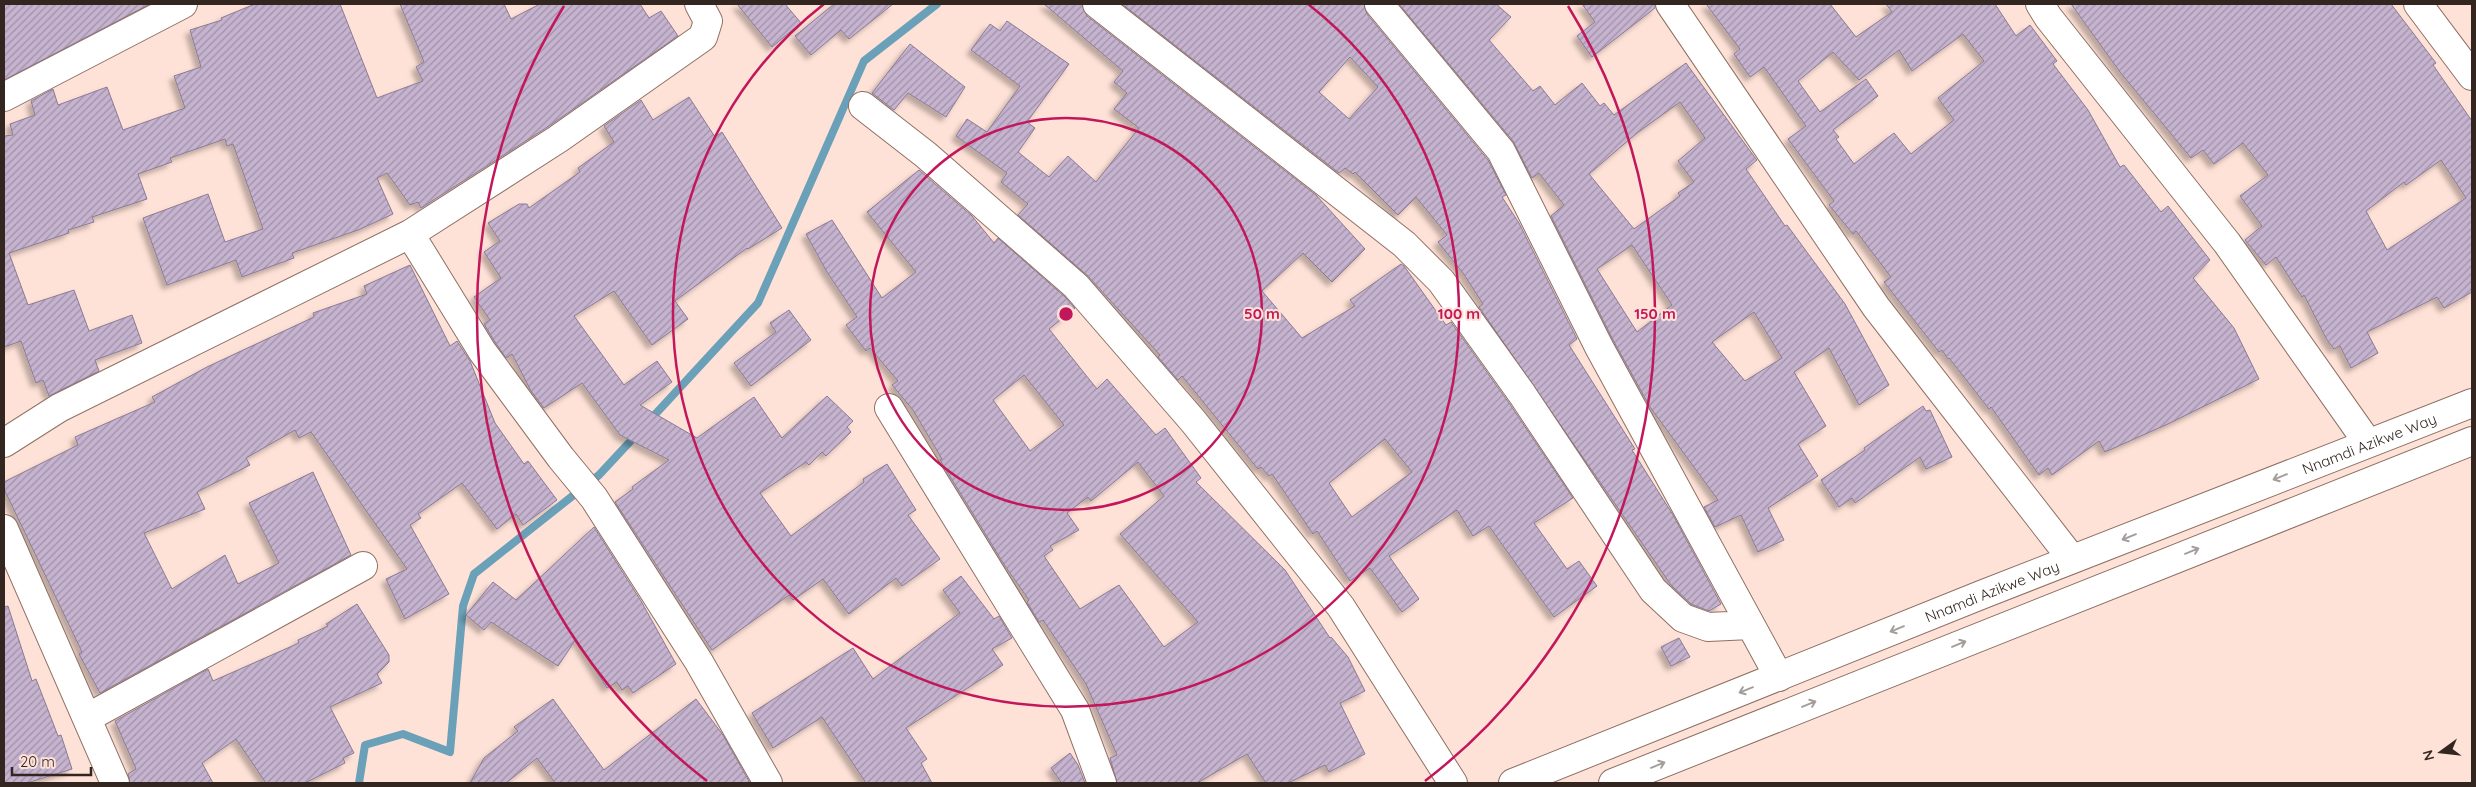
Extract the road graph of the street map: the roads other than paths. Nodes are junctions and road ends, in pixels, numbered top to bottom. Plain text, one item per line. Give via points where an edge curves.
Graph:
1 (183, 4) edge
2 (699, 4) edge
3 (1097, 4) edge
4 (1379, 4) edge
5 (1670, 4) edge
6 (2040, 4) edge
7 (2418, 4) edge
8 (2472, 76) edge
9 (4, 97) edge
10 (863, 106) dead end
11 (410, 234) junction
12 (2472, 402) edge
13 (889, 408) dead end
14 (2472, 441) edge
15 (4, 443) edge
16 (2368, 443) junction
17 (4, 529) edge
18 (2072, 560) junction
19 (363, 566) dead end
20 (1750, 625) junction
21 (1779, 677) junction
22 (87, 718) junction
23 (116, 783) edge
24 (768, 783) edge
25 (1102, 783) edge
26 (1453, 783) edge
27 (1513, 783) edge
28 (1613, 783) edge

1 - 9 main road
2 - 11 main road via 708,21 703,37 558,139
3 - 20 main road via 1404,244 1440,281 1522,394 1653,590 1683,618 1708,628
4 - 20 main road via 1500,151 1599,347
5 - 18 main road via 1876,307
6 - 16 main road via 2227,243
7 - 8 main road
10 - 26 main road via 926,155 1076,286 1193,421 1341,607
11 - 15 main road via 59,408
11 - 24 main road via 482,351 594,498 699,662
12 - 16 main road, Nnamdi Azikwe Way
13 - 25 main road via 1075,710
28 -> 14 main road
16 -> 18 main road, Nnamdi Azikwe Way
17 - 22 main road
18 -> 21 main road, Nnamdi Azikwe Way
19 - 22 main road
20 - 21 main road
21 -> 27 main road, Nnamdi Azikwe Way
22 - 23 main road

